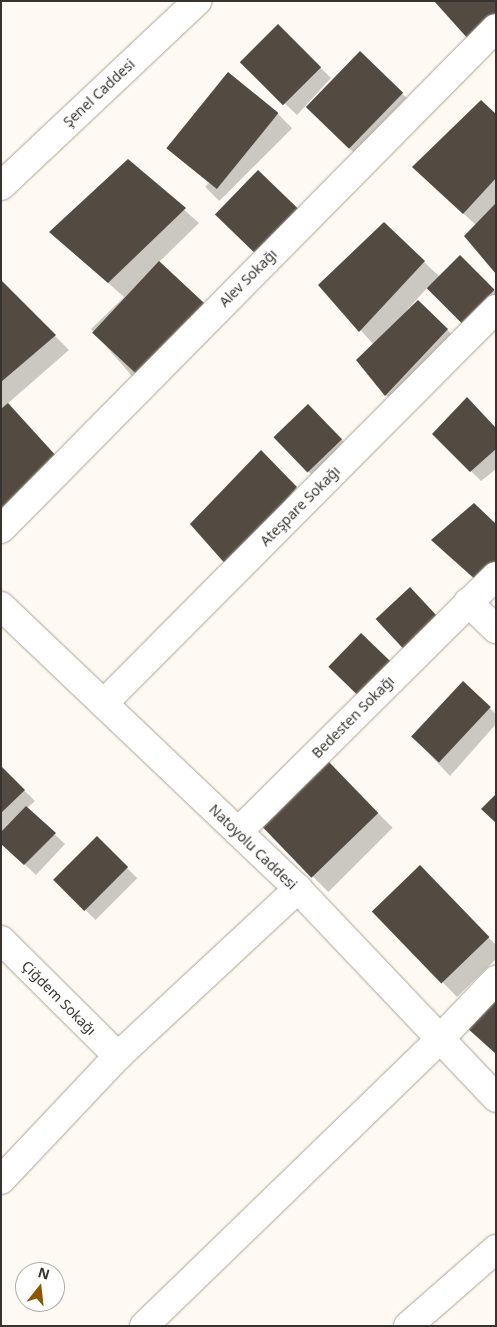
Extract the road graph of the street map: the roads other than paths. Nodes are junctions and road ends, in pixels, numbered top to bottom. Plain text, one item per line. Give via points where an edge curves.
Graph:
1 (197, 1) edge
2 (496, 28) edge
3 (1, 186) edge
4 (496, 309) edge
5 (1, 529) edge
6 (496, 576) edge
7 (468, 602) junction
8 (1, 606) edge
9 (496, 629) edge
10 (104, 703) junction
11 (238, 832) junction
12 (298, 889) junction
13 (1, 940) edge
14 (496, 980) edge
15 (439, 1040) junction
16 (118, 1056) junction
17 (496, 1098) edge
18 (1, 1180) edge
19 (496, 1249) edge
20 (144, 1326) edge
21 (408, 1326) edge

1 - 3 street, Şenel Caddesi
2 - 5 street, Alev Sokağı
4 - 10 street, Ateşpare Sokağı
6 - 7 street, Bedesten Sokağı
7 - 9 street
7 - 11 street, Bedesten Sokağı
8 - 10 street, Natoyolu Caddesi
10 - 11 street, Natoyolu Caddesi
11 - 12 street, Natoyolu Caddesi
12 - 15 street, Natoyolu Caddesi
12 - 16 street
13 - 16 street, Çiğdem Sokağı
14 - 15 street
15 - 17 street, Natoyolu Caddesi
15 - 20 street
16 - 18 street
19 - 21 street

